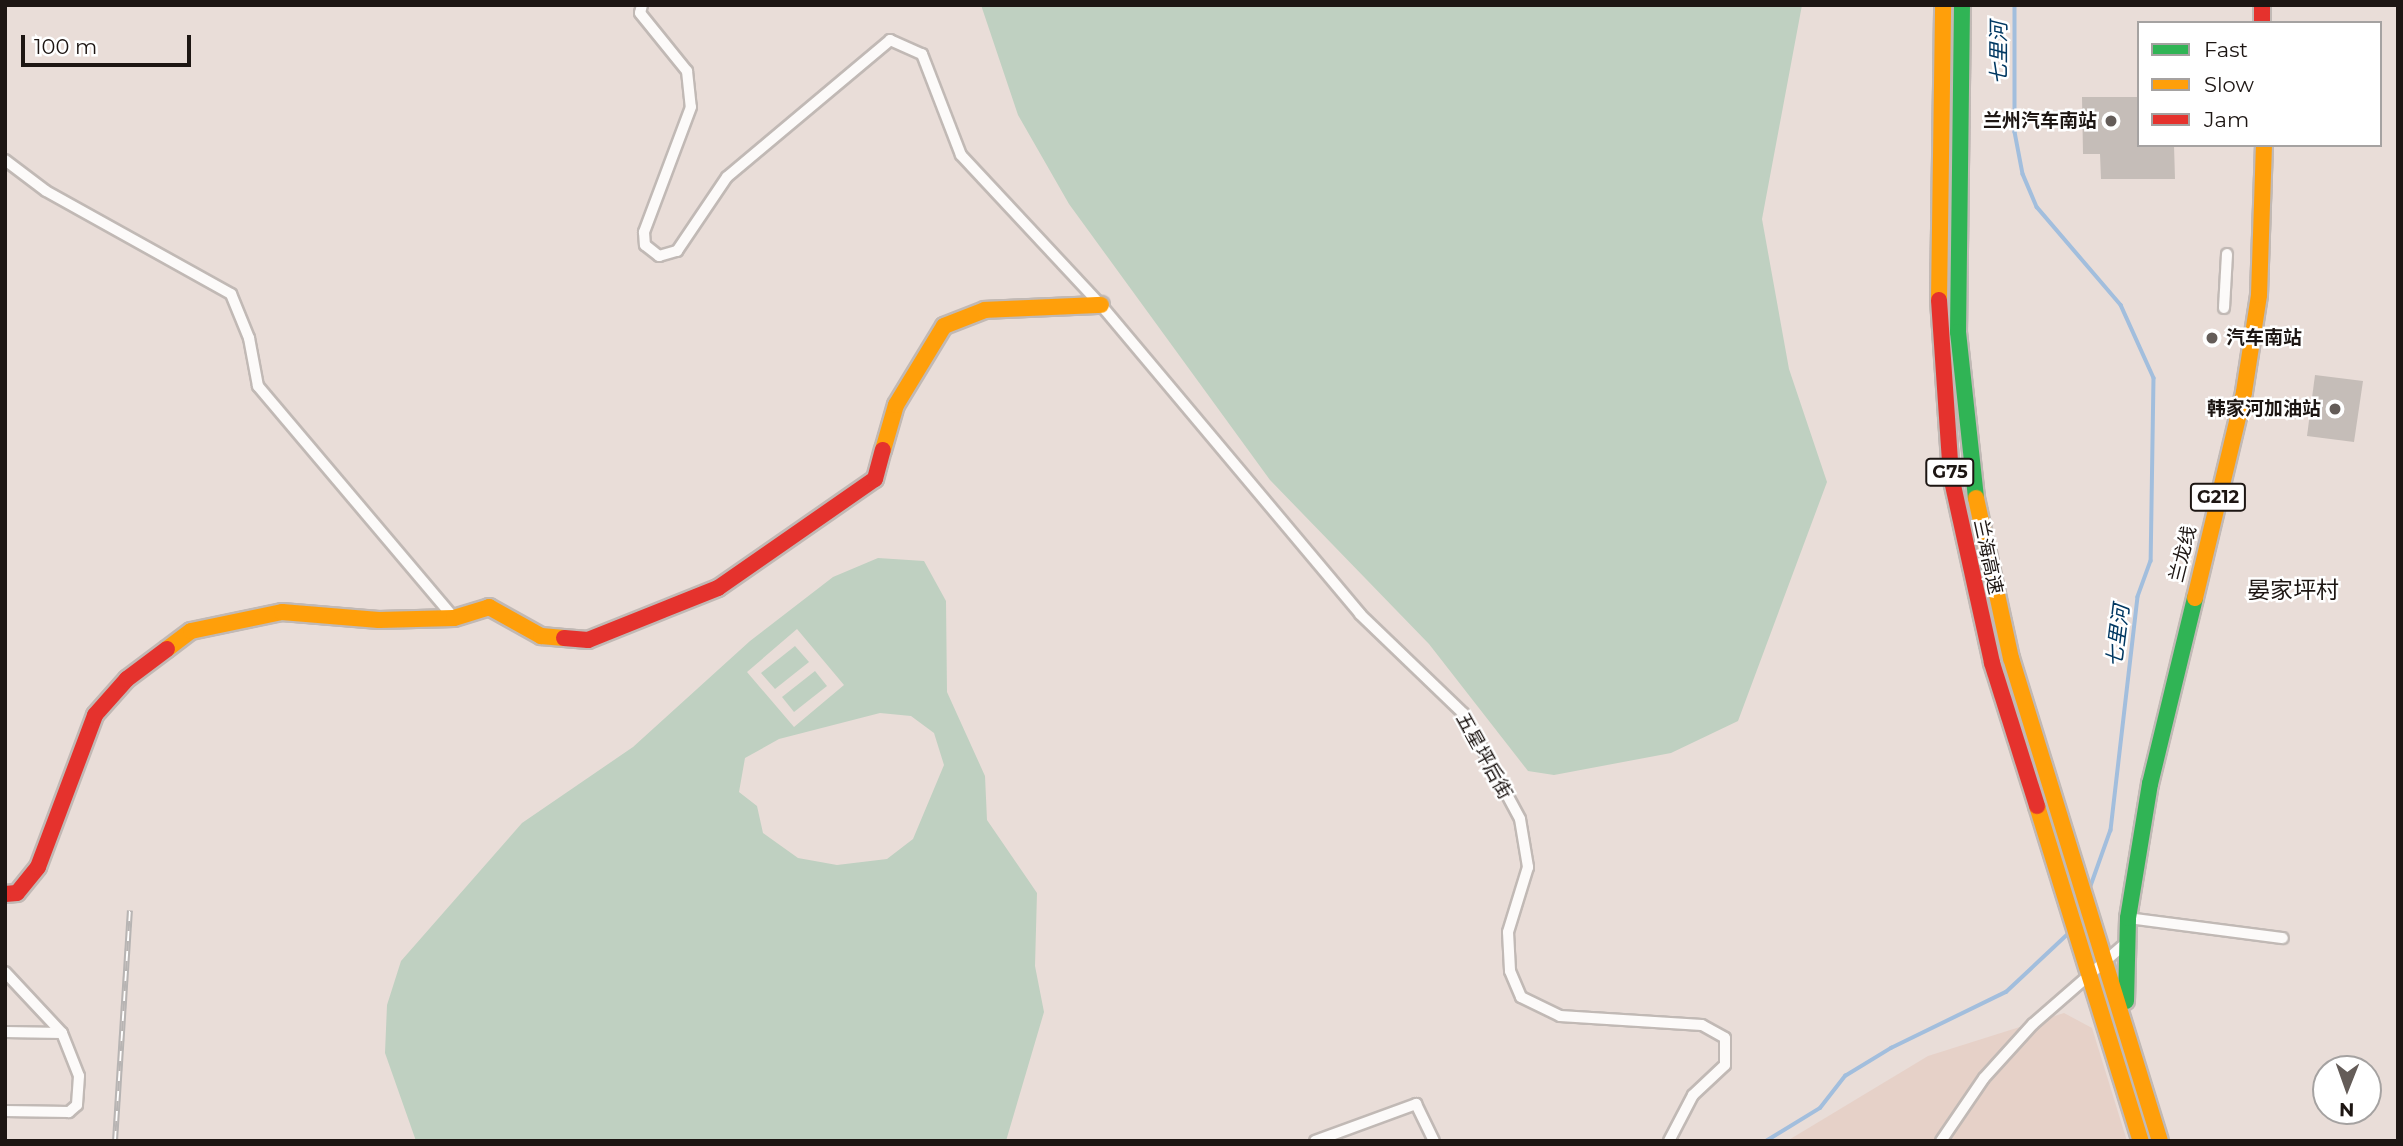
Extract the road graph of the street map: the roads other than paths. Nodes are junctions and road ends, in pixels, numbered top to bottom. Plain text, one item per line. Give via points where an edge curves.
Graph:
1 (642, 5) edge
2 (1943, 5) edge
3 (1962, 5) edge
4 (2264, 147) edge
5 (5, 160) edge
6 (2227, 254) dead end
7 (1101, 305) junction
8 (2224, 308) dead end
9 (454, 618) junction
10 (2139, 845) junction
11 (5, 894) edge
12 (2128, 918) junction
13 (2283, 938) dead end
14 (2115, 953) junction
15 (5, 972) edge
16 (2090, 976) junction
17 (2112, 984) junction
18 (5, 1032) edge
19 (62, 1033) junction
20 (2132, 1051) junction
21 (2115, 1056) junction
22 (5, 1111) edge
23 (1315, 1141) edge
24 (1434, 1141) edge
25 (1669, 1141) edge
26 (1941, 1141) edge
27 (2141, 1141) edge
28 (2160, 1141) edge

1 - 7 street via 640,13 687,71 691,107 644,232 653,254 677,251 727,177 890,40 922,54 961,155
2 - 16 main road, 兰海高速 / G75 via 1939,332 1951,476 1985,637
3 - 14 main road, 兰海高速 / G75 via 1958,332 1970,473 2001,619 2095,931
4 - 10 main road, 兰龙线 / G212 via 2259,295 2244,392
5 - 9 street via 46,191 231,294 249,338 258,386
6 - 8 street
7 - 9 main road via 985,310 944,326 896,405 876,479 718,588 588,640 541,636 489,607
7 - 25 street, 五星坪后街 via 1360,614 1463,713 1520,820 1528,867 1508,932 1510,971 1521,997 1560,1016 1702,1025 1725,1038 1725,1065 1693,1095
9 - 11 main road via 282,612 191,631 127,679 95,715 75,755 38,867 16,893
10 - 12 main road, 兰龙线 / G212
10 - 14 main road, 兰龙线 / G212
12 - 13 street
12 - 14 main road, 兰龙线 / G212
14 - 16 street
14 - 17 main road, 兰龙线 / G212
14 - 20 main road, 兰龙线 / G212
15 - 19 street
16 - 21 main road, 兰海高速 / G75
16 - 26 street via 1992,1069
17 - 20 main road
17 - 21 main road, 兰龙线 / G212
18 - 19 street
19 - 22 street via 79,1076 77,1105 69,1112
20 - 21 main road
20 - 28 main road, G212
21 - 27 main road, G212
23 - 24 street via 1416,1104

